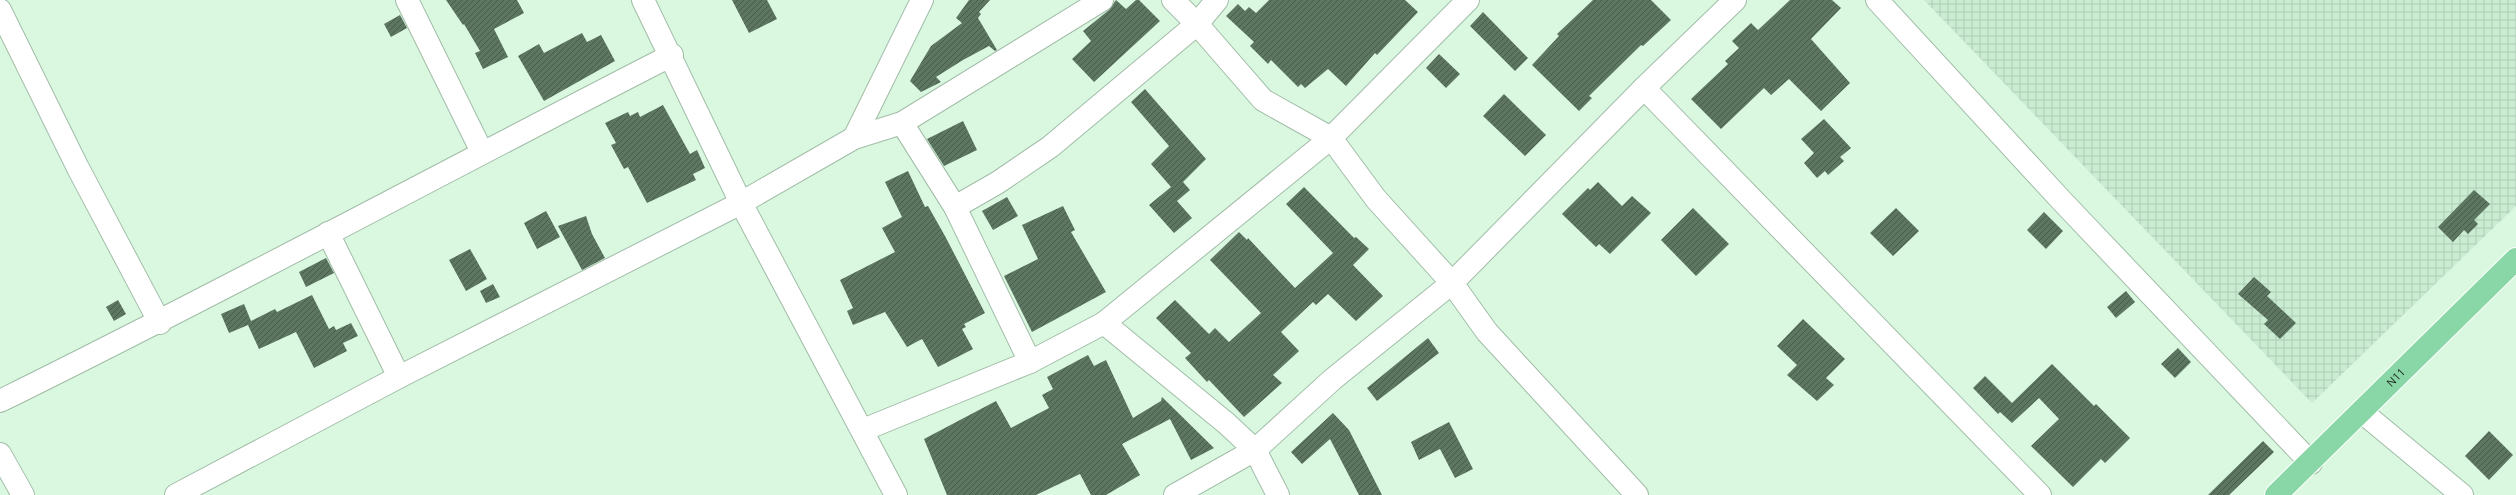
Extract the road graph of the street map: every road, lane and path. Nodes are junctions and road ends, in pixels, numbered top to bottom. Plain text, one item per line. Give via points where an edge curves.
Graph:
1 (407, 0) edge
2 (643, 0) edge
3 (922, 0) edge
4 (1102, 0) edge
5 (1173, 0) edge
6 (1217, 0) edge
7 (1468, 0) edge
8 (1735, 0) edge
9 (1877, 0) edge
10 (0, 10) edge
11 (1197, 24) junction
12 (672, 55) junction
13 (1644, 88) junction
14 (902, 123) junction
15 (854, 138) junction
16 (1331, 138) junction
17 (482, 152) junction
18 (741, 203) junction
19 (954, 208) junction
20 (328, 233) junction
21 (2516, 259) edge
22 (1452, 283) junction
23 (160, 322) junction
24 (1104, 323) junction
25 (1030, 362) junction
26 (399, 377) junction
27 (0, 401) edge
28 (2362, 412) junction
29 (863, 430) junction
30 (1255, 450) junction
31 (0, 454) edge
32 (2300, 478) edge
33 (23, 495) edge
34 (176, 495) edge
35 (896, 495) edge
36 (1175, 495) edge
37 (1278, 495) edge
38 (1637, 495) edge
39 (2040, 495) edge
40 (2276, 495) edge
41 (2462, 495) edge

1 - 17 street
2 - 12 street
3 - 15 street
4 - 14 street
5 - 11 street
6 - 11 street
7 - 16 street
8 - 13 street
9 - 32 street via 2066,206
10 - 23 street via 78,168
11 - 16 street via 1263,100
11 - 19 street via 1050,147
12 - 17 street
12 - 18 street
13 - 22 street
13 - 39 street
14 - 15 street
14 - 19 street
15 - 18 street
16 - 22 street via 1376,199
16 - 24 street
17 - 20 street
18 - 26 street
18 - 29 street
19 - 25 street
20 - 23 street
20 - 26 street
21 - 28 main road, N11
22 - 30 street via 1333,379
22 - 38 street via 1487,332
23 - 27 street
24 - 25 street
24 - 30 street
25 - 29 street
26 - 34 street
28 - 32 main road, N11
28 - 41 street
29 - 35 street
30 - 36 street
30 - 37 street
31 - 33 street
32 - 40 main road, N11

